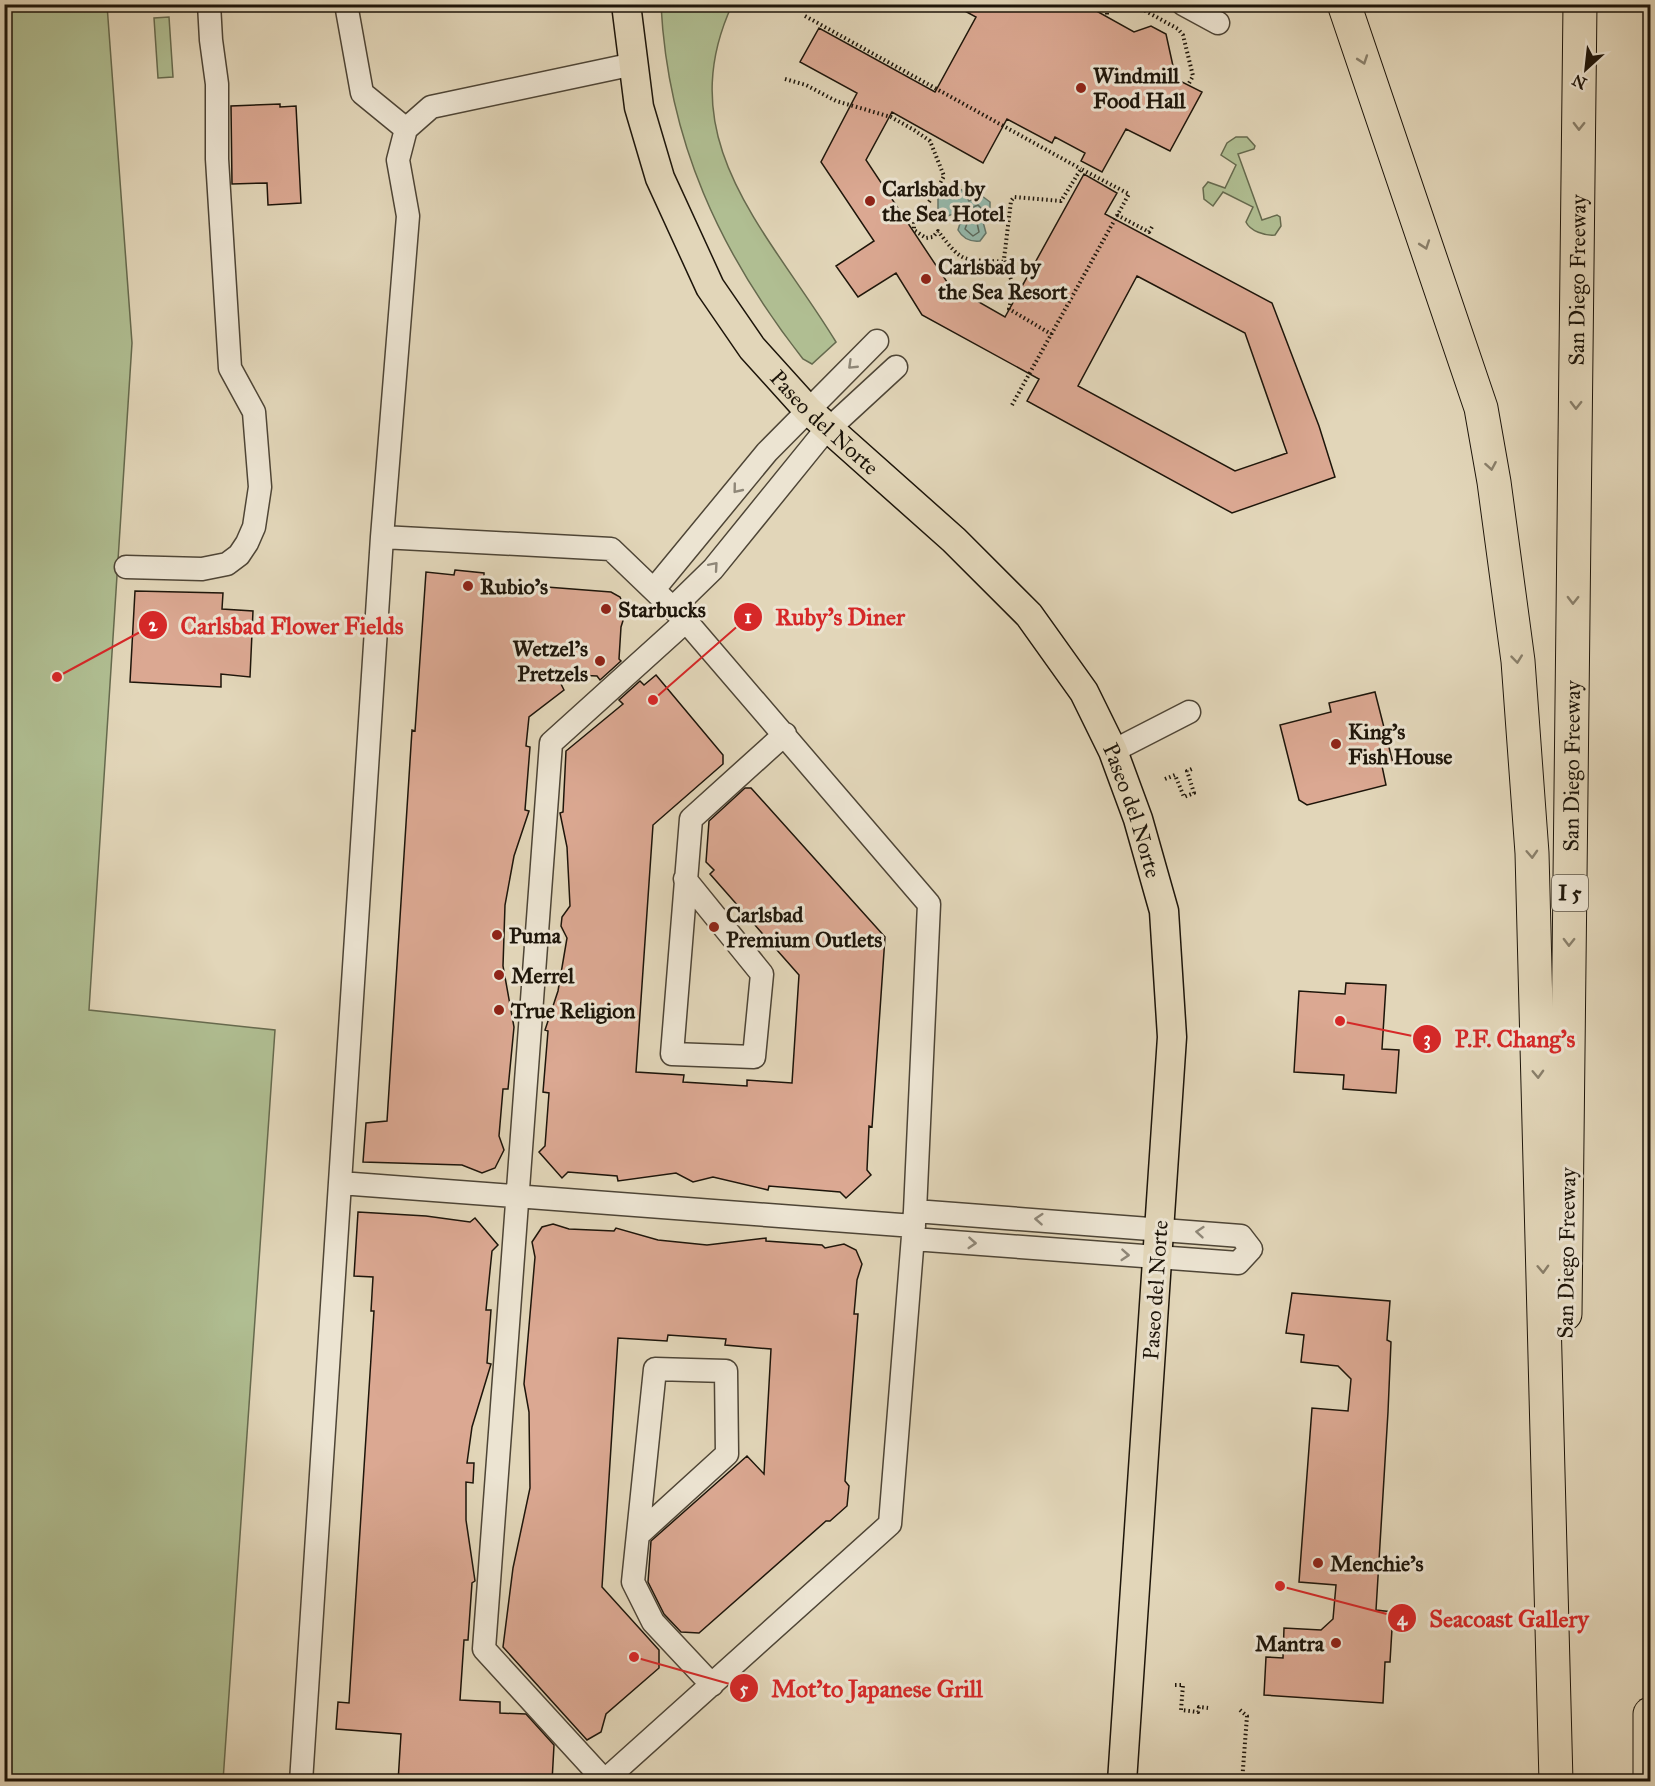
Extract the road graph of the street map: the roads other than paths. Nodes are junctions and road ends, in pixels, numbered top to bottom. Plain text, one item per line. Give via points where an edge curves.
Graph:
1 (209, 4) edge
2 (346, 4) edge
3 (626, 4) edge
4 (1183, 4) edge
5 (1344, 4) edge
6 (1580, 4) edge
7 (1218, 23) dead end
8 (634, 64) junction
9 (406, 129) junction
10 (877, 341) dead end
11 (896, 367) dead end
12 (818, 420) junction
13 (382, 537) junction
14 (126, 567) dead end
15 (655, 588) junction
16 (680, 614) junction
17 (1189, 712) dead end
18 (784, 734) junction
19 (1113, 751) junction
20 (685, 879) junction
21 (340, 1183) junction
22 (519, 1196) junction
23 (914, 1225) junction
24 (1159, 1229) junction
25 (1157, 1257) junction
26 (638, 1535) junction
27 (712, 1685) junction
28 (1650, 1714) edge
29 (603, 1781) edge
30 (301, 1782) edge
31 (1122, 1782) edge
32 (1558, 1782) edge
33 (1650, 1782) edge

1 - 14 street via 218,84 218,159 230,368 254,412 260,487 254,527 239,555 227,564 191,569
2 - 9 street via 362,93
3 - 8 main road, Paseo del Norte
4 - 7 street
5 -> 32 highway via 1481,408 1518,661 1532,853
6 -> 32 highway, San Diego Freeway / I 5
8 - 9 street via 431,107
8 - 12 main road, Paseo del Norte via 639,107 660,178 710,287 752,348
9 - 13 street via 398,159 408,216
10 -> 12 street
11 - 12 street
12 -> 15 street via 767,452
16 -> 12 street via 795,464
12 - 19 main road, Paseo del Norte via 954,540 1029,615 1084,692
13 - 15 street via 611,549
13 - 21 street
15 - 16 street
16 - 18 street
16 - 22 street via 551,743
17 - 19 street
18 - 20 street via 691,819
18 - 23 street via 929,904
19 - 24 main road, Paseo del Norte via 1138,819 1164,911 1172,1037
20 - 20 street via 672,1054 754,1057 762,974
21 - 22 street
21 - 30 street
22 - 23 street
22 - 29 street via 484,1649
24 -> 23 street
23 -> 25 street
23 - 27 street via 890,1524
24 - 25 main road, Paseo del Norte
25 -> 24 street via 1238,1263 1251,1248 1241,1236
25 - 31 main road, Paseo del Norte
26 - 26 street via 655,1369 726,1371 727,1454
26 - 27 street via 633,1582 653,1622
27 - 29 street
28 - 33 highway

